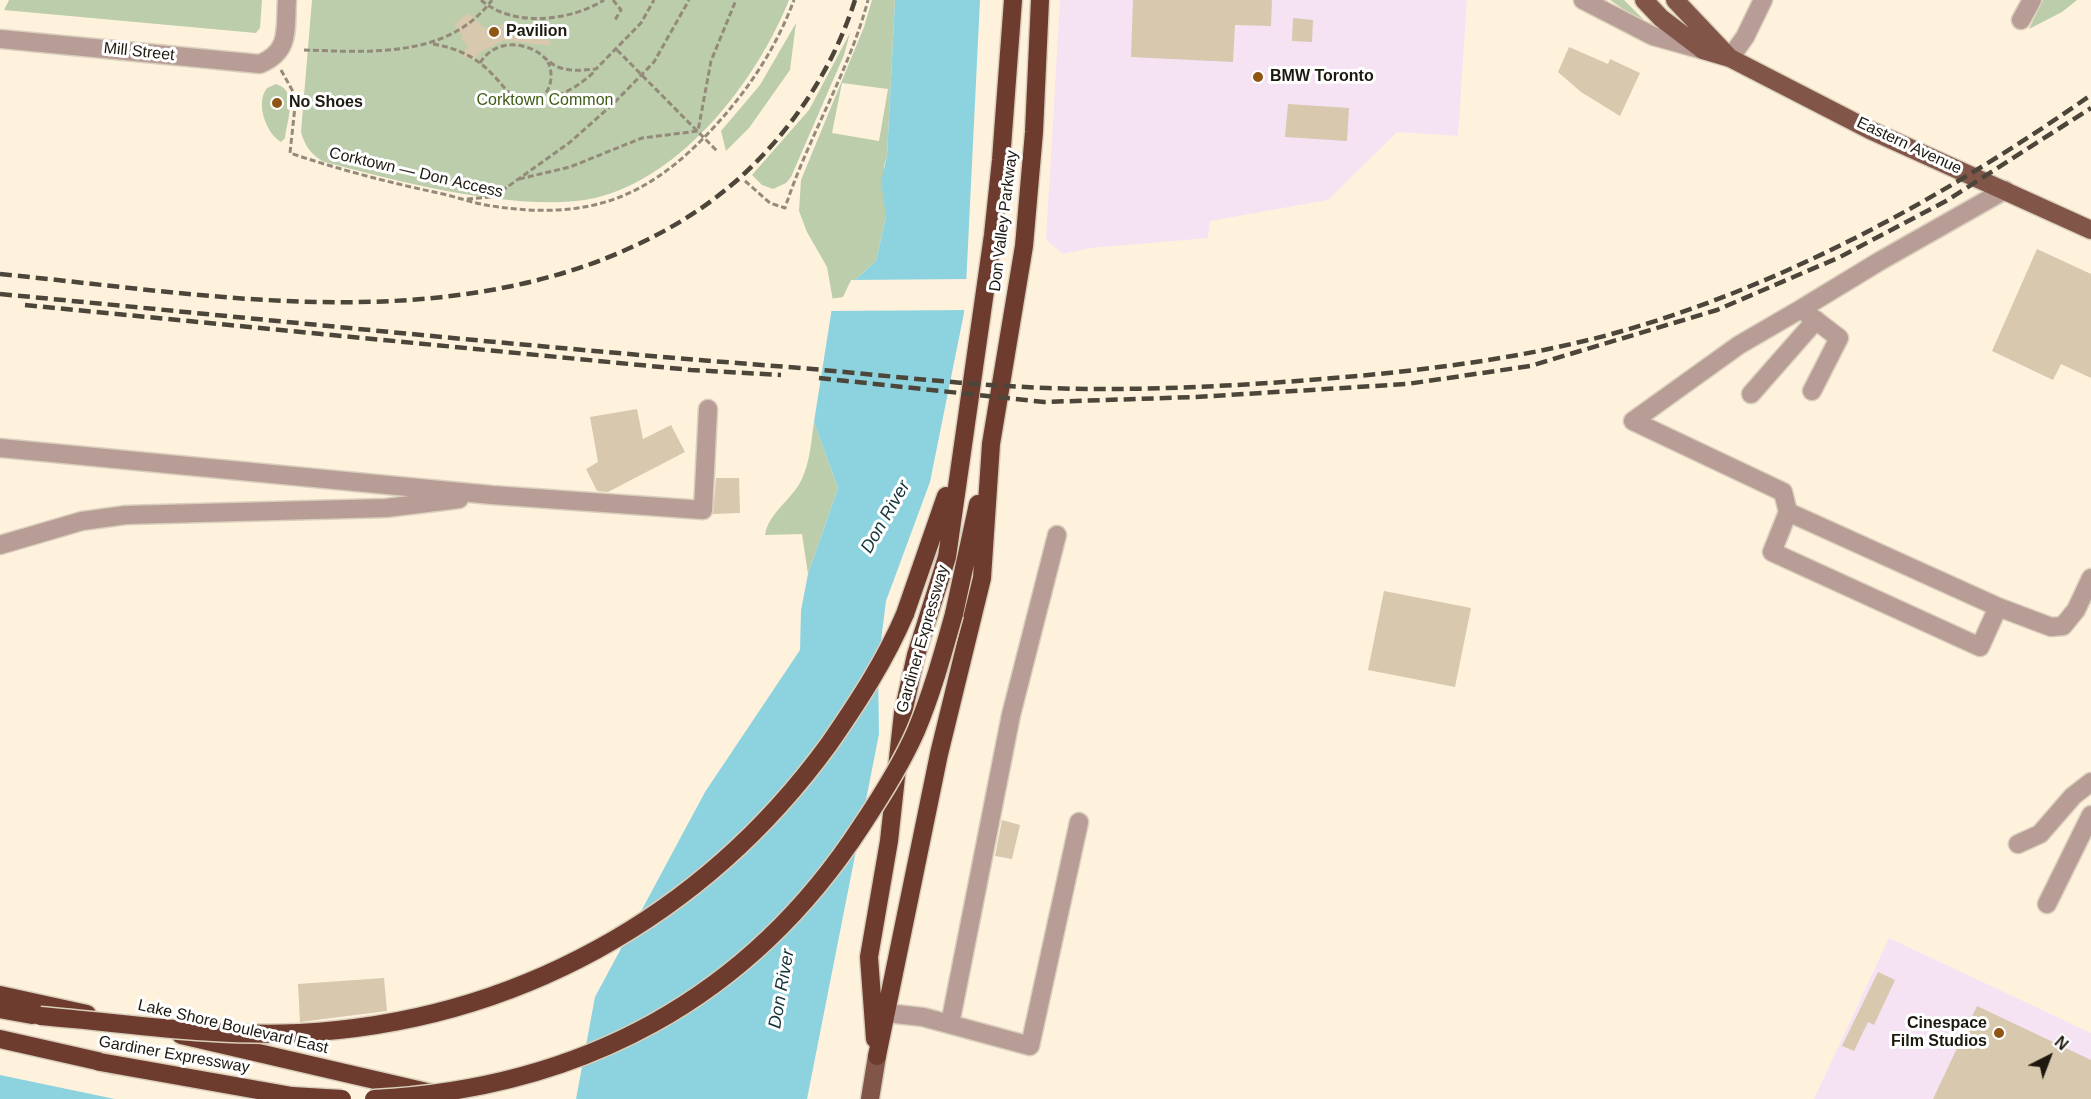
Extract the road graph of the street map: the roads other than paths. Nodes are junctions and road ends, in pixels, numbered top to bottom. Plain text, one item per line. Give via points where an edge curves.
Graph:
1 (287, 0) edge
2 (1013, 0) edge
3 (1040, 0) edge
4 (1583, 0) edge
5 (1644, 0) edge
6 (1675, 0) edge
7 (1763, 0) edge
8 (2032, 0) edge
9 (2022, 20) dead end
10 (0, 39) edge
11 (1703, 50) junction
12 (1730, 58) junction
13 (2005, 190) junction
14 (2091, 230) edge
15 (1809, 315) junction
16 (1812, 391) dead end
17 (1751, 394) dead end
18 (708, 409) dead end
19 (964, 431) junction
20 (991, 444) junction
21 (0, 448) edge
22 (492, 495) junction
23 (1788, 512) junction
24 (1057, 535) dead end
25 (0, 545) edge
26 (2091, 578) edge
27 (1998, 607) junction
28 (2091, 782) edge
29 (2091, 815) edge
30 (1080, 822) dead end
31 (2018, 844) dead end
32 (2047, 904) dead end
33 (0, 995) edge
34 (0, 1008) edge
35 (886, 1013) junction
36 (950, 1024) junction
37 (0, 1040) edge
38 (877, 1056) junction
39 (266, 1099) edge
40 (342, 1099) edge
41 (374, 1099) edge
42 (457, 1099) edge
43 (870, 1099) edge

1 - 10 street, Mill Street via 284,45 276,57 254,64
2 - 19 highway, Don Valley Parkway via 1000,171
3 - 20 highway, Don Valley Parkway via 1024,246
4 - 11 street via 1653,36
5 - 11 main road, Eastern Avenue via 1660,18
6 - 12 main road, Eastern Avenue
7 - 12 street via 1745,38
8 - 9 street
11 - 12 main road, Eastern Avenue
12 - 13 main road, Eastern Avenue via 1870,130
13 - 14 main road, Eastern Avenue
13 - 15 street via 1880,261
15 - 16 street via 1839,338
15 - 17 street
15 - 23 street via 1739,345 1634,421 1783,492
18 - 22 street via 703,510
19 - 34 highway, bridge via 939,521 905,614 892,646 859,701 777,810 702,881 624,936 508,990 451,1010 340,1030 261,1034 176,1030
19 - 38 highway via 947,557 916,655 903,712 889,841 869,957
20 - 35 highway via 982,579 939,754
20 - 41 highway, Gardiner Expressway, bridge via 954,614 916,731 882,794 838,861 783,925 730,972 670,1016 611,1046 473,1088
21 - 22 street
22 - 25 street via 386,508 126,514 82,521
23 - 27 street
23 - 27 street via 1772,552 1980,647
24 - 36 street via 1011,715
26 - 27 street via 2076,610 2063,626 2051,627
28 - 31 street via 2073,796 2040,834
29 - 32 street
30 - 36 street via 1030,1046
33 - 42 highway, Lake Shore Boulevard East
35 - 36 street
35 - 38 highway
37 - 39 highway
37 - 40 highway, Gardiner Expressway, bridge via 292,1096
38 - 43 main road

